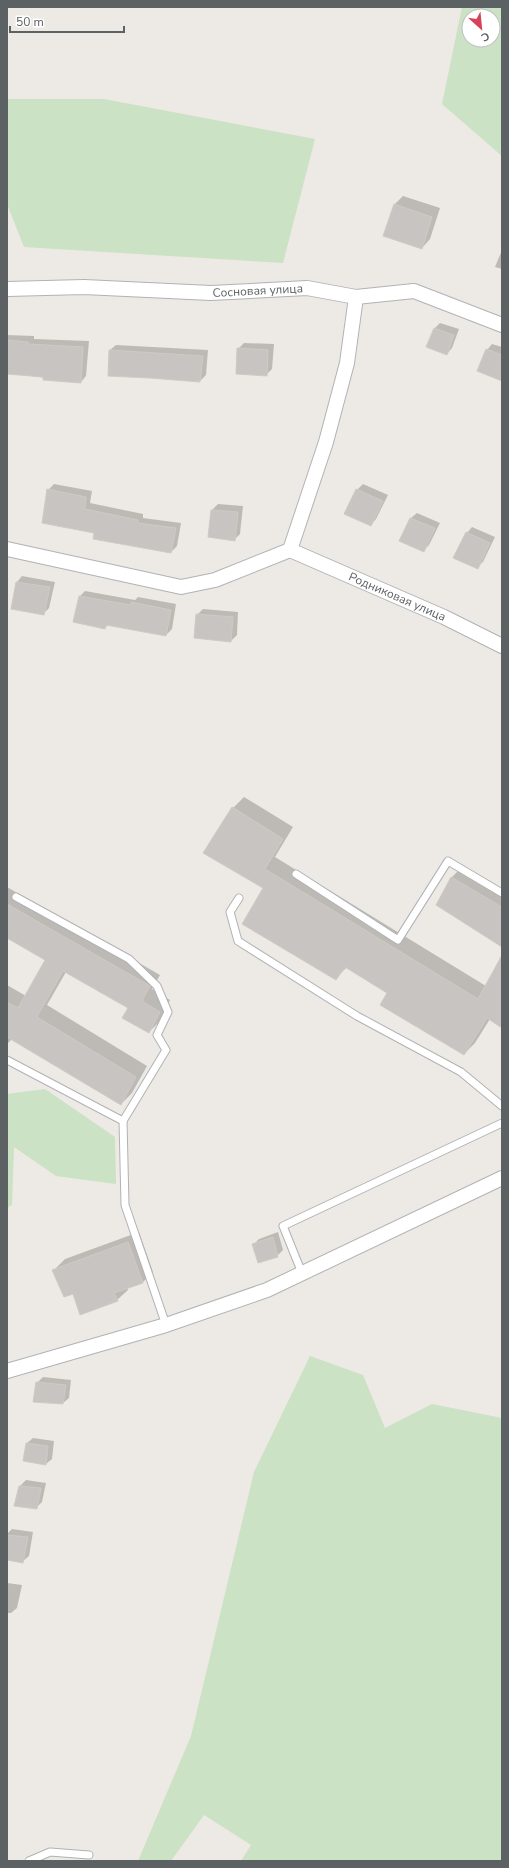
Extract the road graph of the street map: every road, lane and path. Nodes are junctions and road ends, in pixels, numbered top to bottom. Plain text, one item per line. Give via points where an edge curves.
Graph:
1 (7, 289) edge
2 (356, 297) junction
3 (502, 325) edge
4 (7, 549) edge
5 (290, 550) junction
6 (502, 646) edge
7 (296, 874) dead end
8 (502, 893) edge
9 (16, 897) dead end
10 (240, 898) dead end
11 (7, 1060) edge
12 (502, 1106) edge
13 (123, 1121) junction
14 (502, 1123) edge
15 (502, 1178) edge
16 (302, 1273) junction
17 (166, 1324) junction
18 (7, 1372) edge
19 (89, 1855) dead end
20 (29, 1861) edge

1 - 2 street, Сосновая улица via 84,287 211,293 307,288
2 - 3 street, Сосновая улица via 414,291
2 - 5 street via 347,363 326,442
4 - 5 street via 181,587 215,580
5 - 6 street, Родниковая улица via 444,617
7 - 8 lane via 398,940 448,861
9 - 13 lane via 129,959 157,986 168,1012 157,1035 166,1050
10 - 12 lane via 230,912 238,940 357,1016 461,1072
11 - 13 lane
13 - 17 lane via 125,1205
14 - 16 lane via 283,1226
15 - 16 street
16 - 17 street via 267,1290
17 - 18 street
19 - 20 lane via 50,1852

